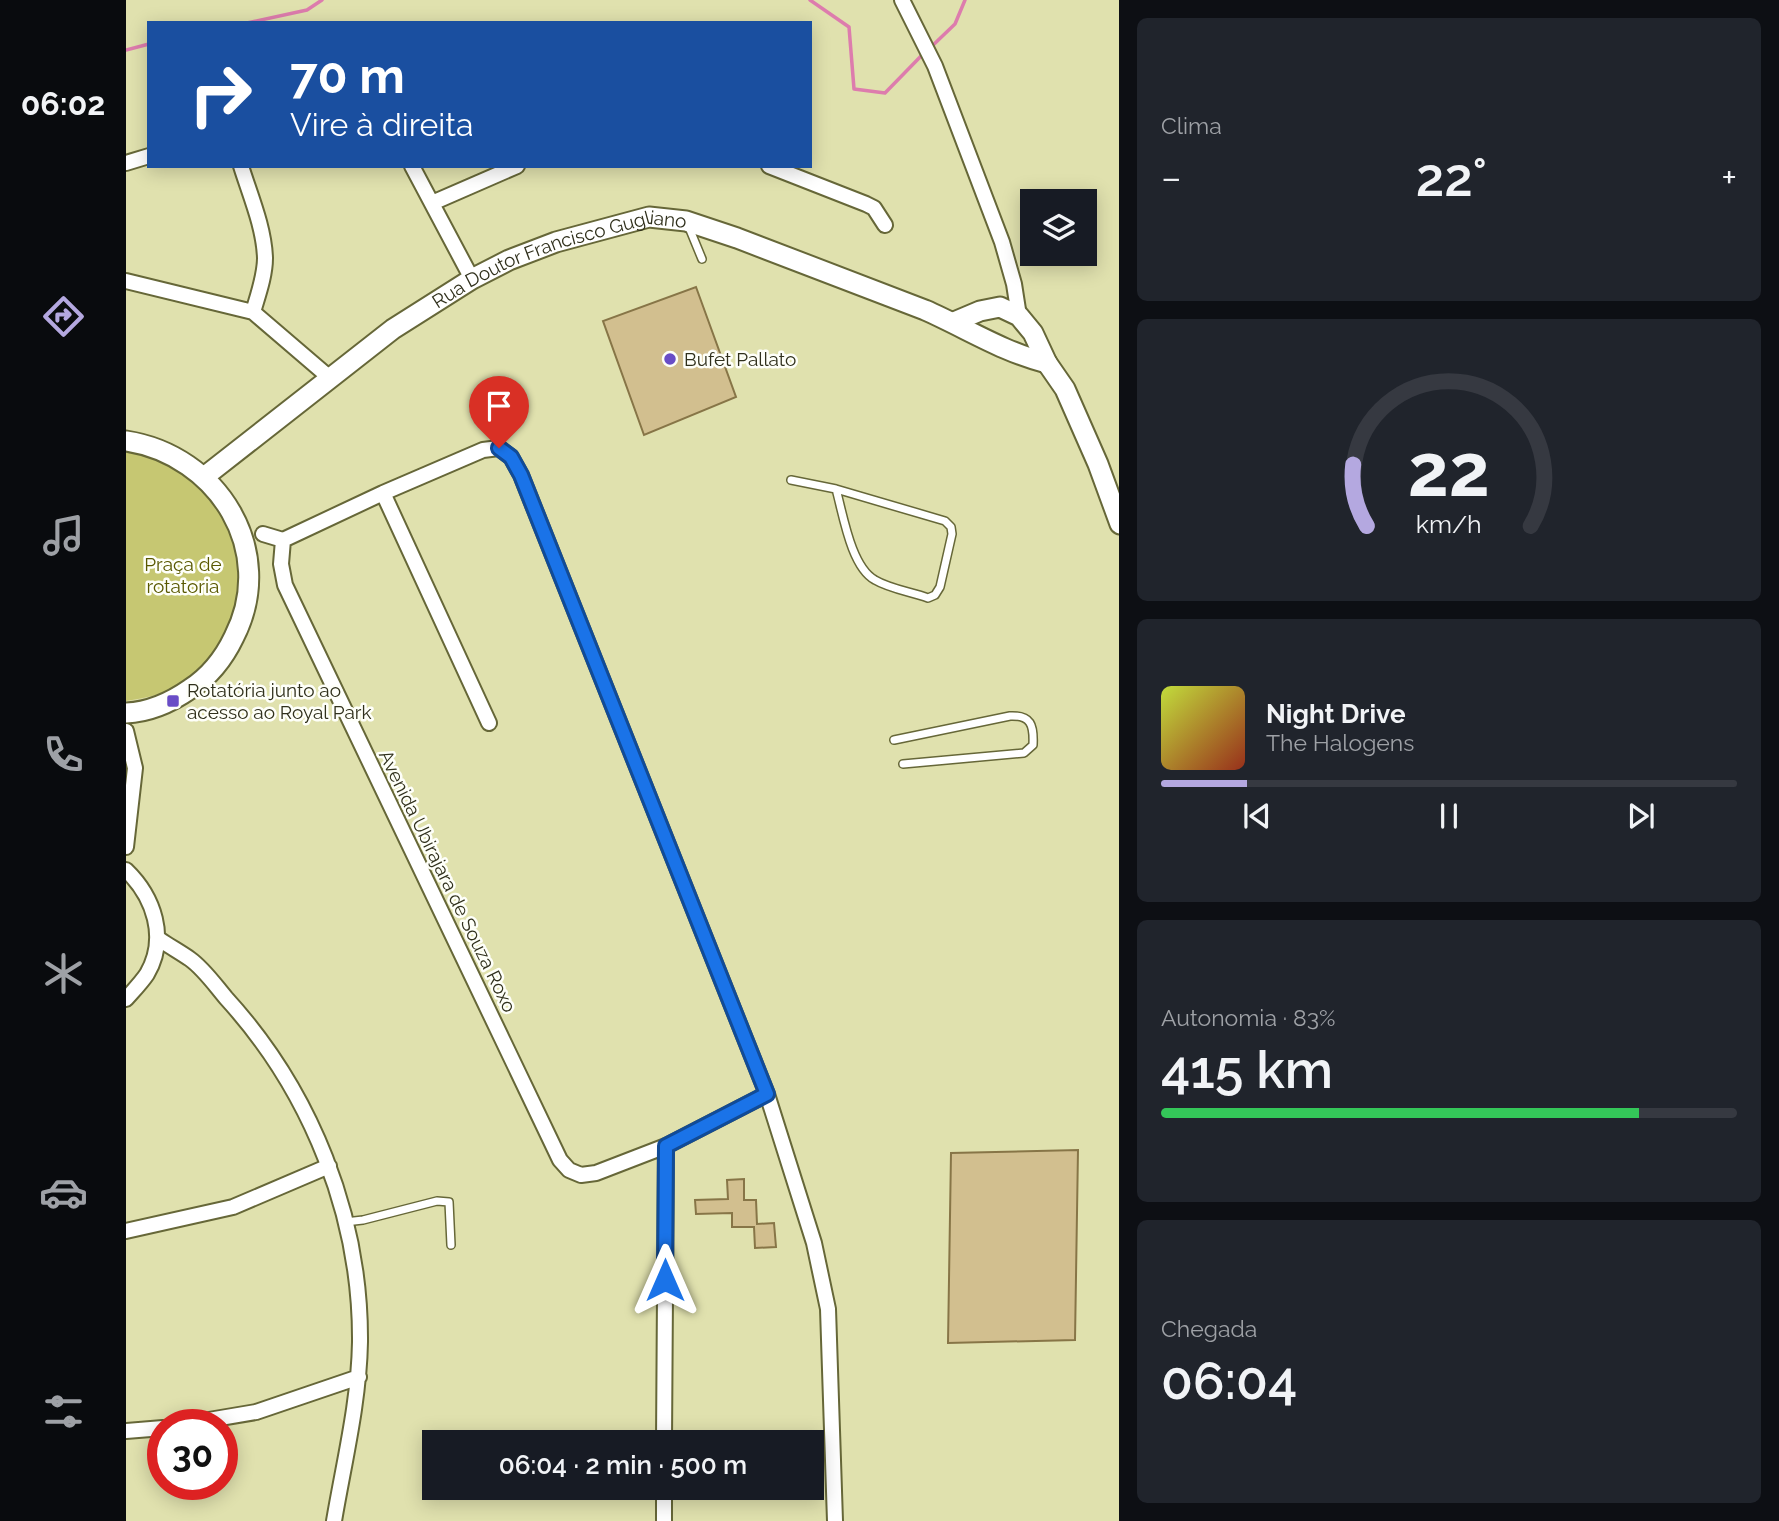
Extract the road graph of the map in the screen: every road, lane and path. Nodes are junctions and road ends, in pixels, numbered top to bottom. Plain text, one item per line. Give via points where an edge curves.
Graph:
1 (902, 0) edge
2 (147, 157) edge
3 (126, 163) edge
4 (242, 168) edge
5 (413, 168) edge
6 (512, 168) edge
7 (774, 168) edge
8 (432, 203) junction
9 (686, 221) junction
10 (885, 225) dead end
11 (702, 259) dead end
12 (472, 279) junction
13 (126, 281) edge
14 (253, 312) junction
15 (1019, 316) junction
16 (954, 322) junction
17 (1047, 363) junction
18 (330, 379) junction
19 (126, 441) edge
20 (204, 477) junction
21 (791, 480) dead end
22 (836, 489) junction
23 (383, 493) junction
24 (1116, 502) edge
25 (1119, 524) edge
26 (263, 534) dead end
27 (283, 540) junction
28 (126, 713) edge
29 (489, 723) dead end
30 (126, 731) edge
31 (894, 740) dead end
32 (903, 764) dead end
33 (126, 847) edge
34 (126, 870) edge
35 (159, 939) junction
36 (126, 999) edge
37 (767, 1094) junction
38 (666, 1146) junction
39 (329, 1166) junction
40 (345, 1222) junction
41 (126, 1231) edge
42 (451, 1245) dead end
43 (359, 1377) junction
44 (238, 1415) edge
45 (147, 1429) edge
46 (664, 1430) edge
47 (126, 1431) edge
48 (664, 1500) edge
49 (334, 1521) edge
50 (664, 1521) edge
51 (835, 1521) edge

1 - 15 street via 935,66 1002,242
2 - 3 street
4 - 14 street via 265,259
5 - 8 street
6 - 8 street
7 - 10 street via 874,208
8 - 12 street
9 - 11 lane
9 - 12 main road, Rua Doutor Francisco Gugliano via 636,220 556,242
9 - 16 main road, Rua Doutor Francisco Gugliano
12 - 18 main road, Rua Doutor Francisco Gugliano via 393,329
13 - 14 street
14 - 18 street
15 - 16 main road via 1000,307
15 - 17 main road
16 - 17 main road, Rua Doutor Francisco Gugliano via 1003,349
17 - 24 main road via 1065,389
18 - 20 main road, Rua Doutor Francisco Gugliano
19 - 20 main road via 178,457
20 - 28 main road via 237,522 247,555 248,590 241,624 225,655 202,681 173,701
21 - 22 lane
22 - 22 lane via 864,571 875,580 928,598 936,595 951,527 945,521
23 - 27 street
23 - 29 street
23 - 37 street via 483,450 499,448 511,457
24 - 25 main road
26 - 27 street
27 - 38 street, Avenida Ubirajara de Souza Roxo via 285,585 560,1160 582,1175
30 - 33 street via 135,768
31 - 32 lane via 1010,716 1021,715 1032,727 1033,745 1024,753
34 - 35 street via 139,883 154,912
35 - 36 street via 148,972
35 - 39 street via 193,960 250,1024 302,1103
37 - 38 street
37 - 51 street via 814,1243 828,1309
38 - 46 street
39 - 40 street
39 - 41 street via 233,1207
40 - 42 lane via 449,1202
40 - 43 street via 358,1298
43 - 44 street
43 - 49 street
45 - 47 street
48 - 50 street

